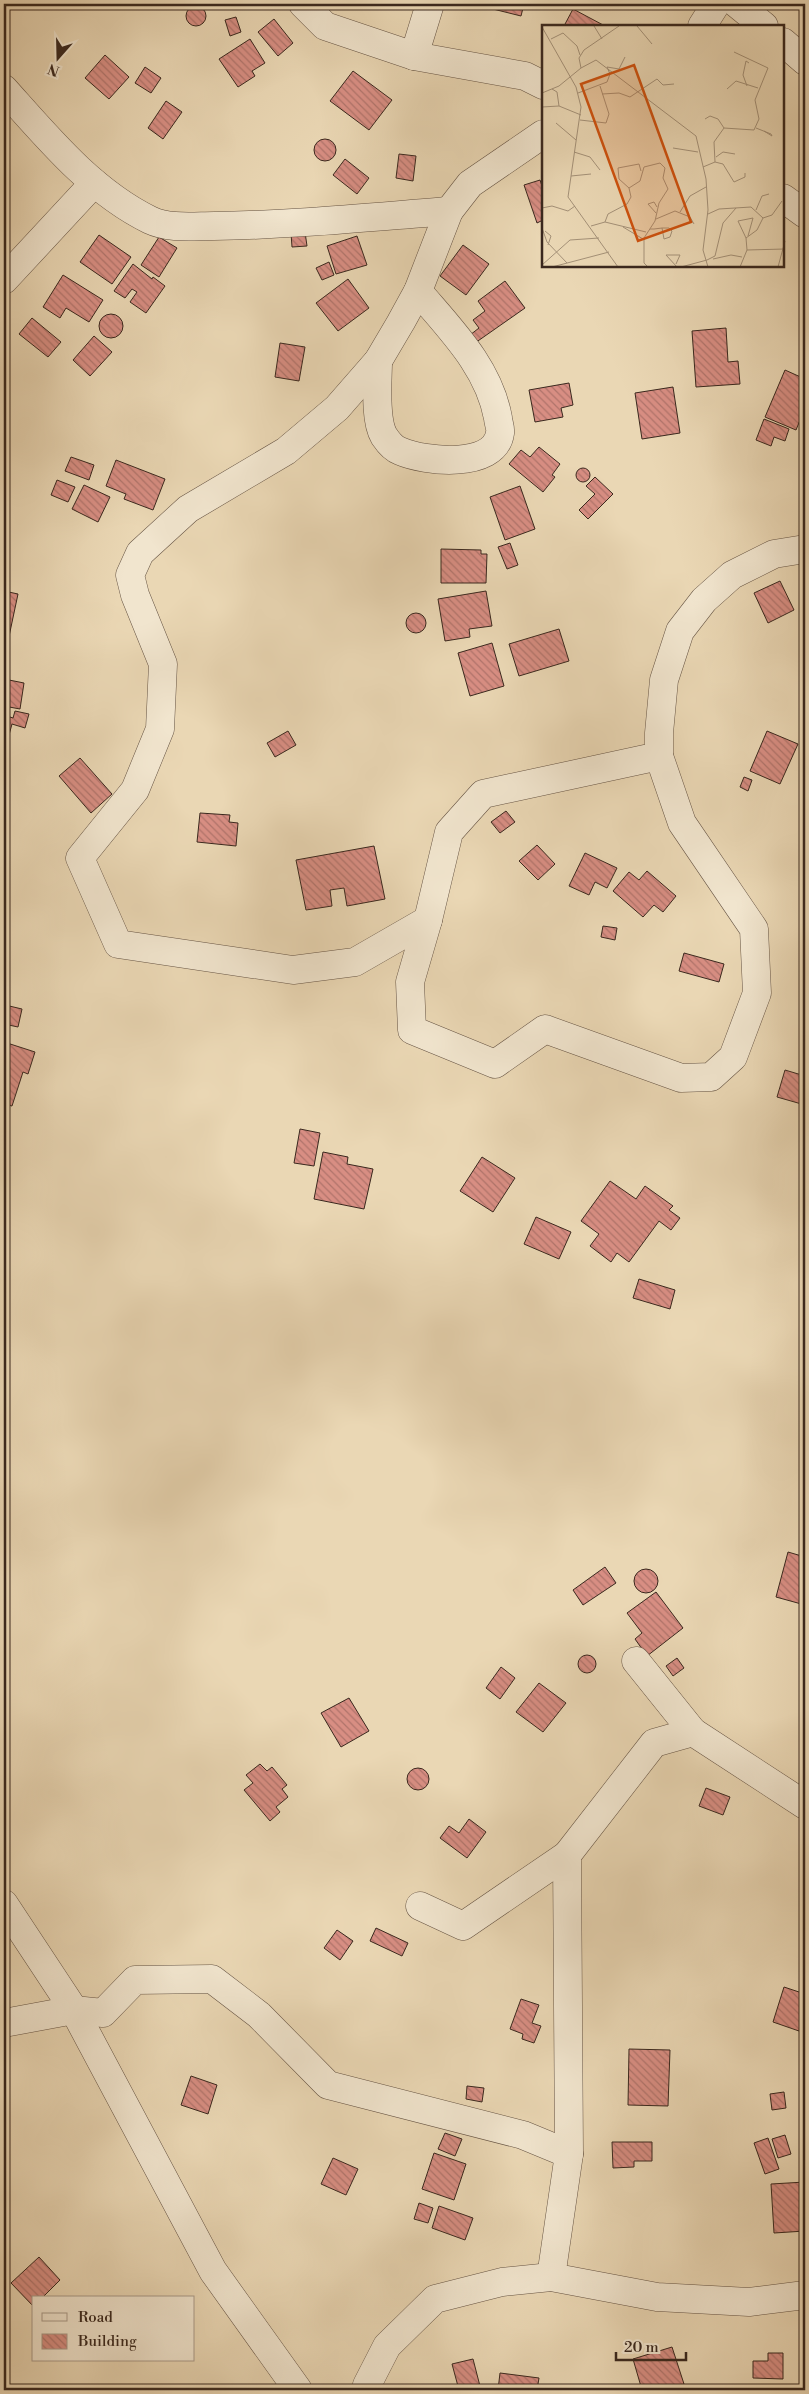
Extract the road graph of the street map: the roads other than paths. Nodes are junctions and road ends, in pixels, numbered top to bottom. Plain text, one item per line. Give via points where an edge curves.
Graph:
1 (303, 4) edge
2 (430, 4) edge
3 (716, 4) edge
4 (737, 4) edge
5 (703, 25) edge
6 (763, 25) edge
7 (784, 43) edge
8 (414, 56) junction
9 (805, 61) edge
10 (542, 84) edge
11 (4, 89) edge
12 (542, 135) edge
13 (94, 183) junction
14 (784, 199) edge
15 (449, 210) junction
16 (805, 214) edge
17 (4, 280) edge
18 (418, 291) junction
19 (378, 361) junction
20 (805, 549) edge
21 (659, 756) junction
22 (428, 920) junction
23 (636, 1660) dead end
24 (693, 1732) junction
25 (805, 1805) edge
26 (567, 1855) junction
27 (4, 1904) edge
28 (420, 1906) dead end
29 (74, 2010) junction
30 (4, 2023) edge
31 (569, 2154) junction
32 (551, 2277) junction
33 (805, 2295) edge
34 (298, 2390) edge
35 (370, 2390) edge

1 - 8 street via 325,26
2 - 8 street
3 - 5 street
4 - 6 street
7 - 9 street
8 - 10 street via 525,76
11 - 13 street
12 - 15 street via 470,184
13 - 15 street via 108,196 169,226 239,226
13 - 17 street
14 - 16 street
15 - 18 street
18 - 19 street
18 - 19 street via 478,366 495,404 500,432 494,448 474,459 451,460 400,452 383,434 378,408
19 - 22 street via 337,408 286,451 188,509 140,553 130,575 163,664 160,729 136,790 80,858 118,944 293,970 355,962
20 - 21 street via 774,554 732,575 704,600 680,631 664,680
21 - 22 street via 483,794 449,832
21 - 22 street via 682,823 754,929 757,993 733,1057 711,1077 681,1078 545,1029 495,1064 412,1030 410,982
23 - 24 street
24 - 25 street
24 - 26 street via 654,1743
26 - 28 street via 463,1926
26 - 31 street
27 - 29 street
29 - 30 street
29 - 31 street via 103,2013 135,1980 212,1978 259,2015 328,2085 523,2135
29 - 34 street via 213,2271
31 - 32 street
32 - 33 street via 657,2297 748,2302
32 - 35 street via 502,2282 435,2299 387,2346 367,2385

